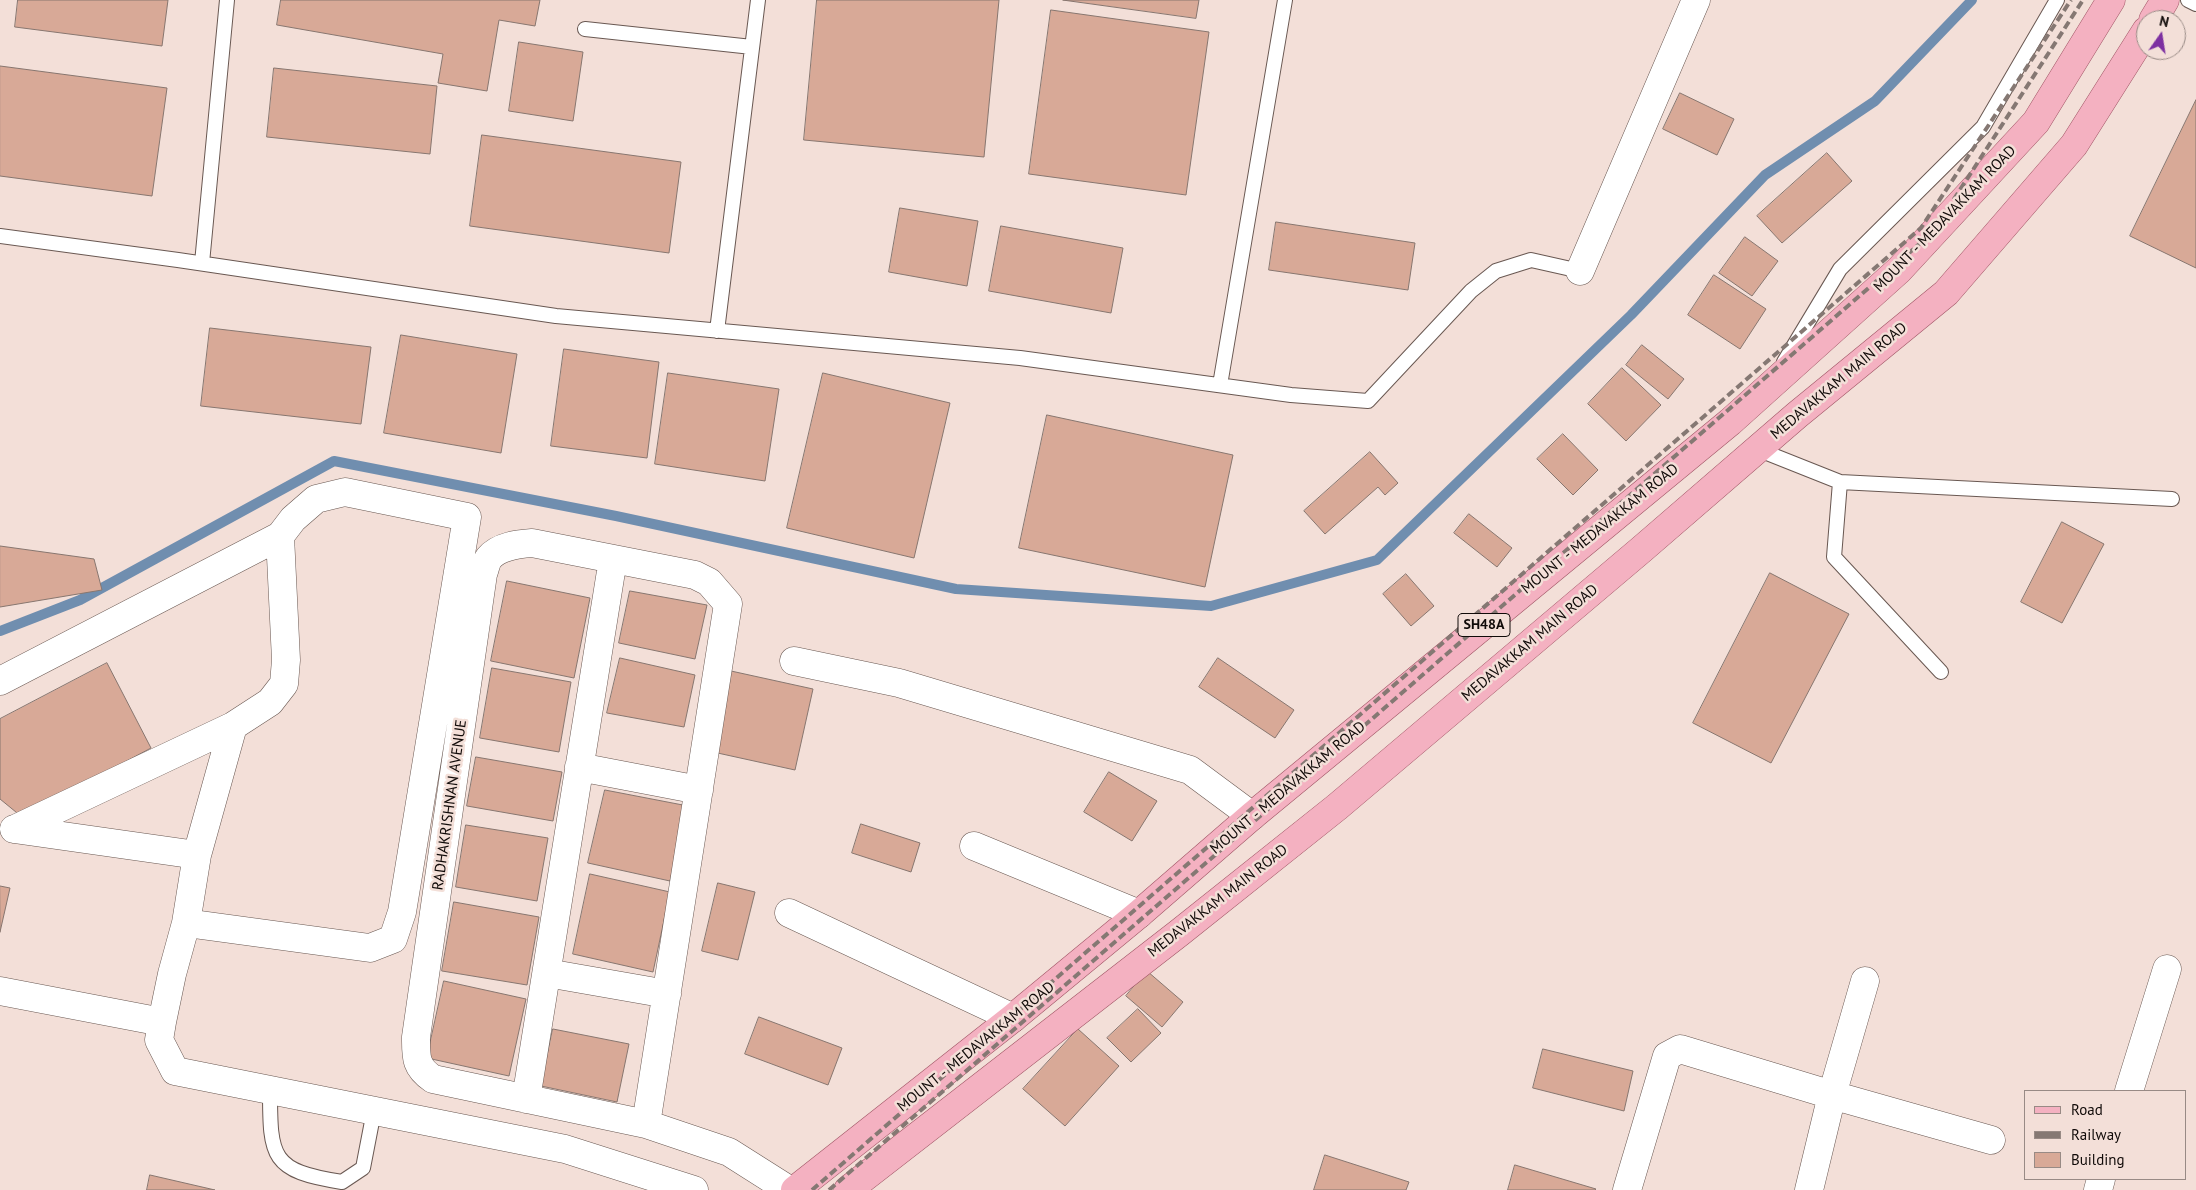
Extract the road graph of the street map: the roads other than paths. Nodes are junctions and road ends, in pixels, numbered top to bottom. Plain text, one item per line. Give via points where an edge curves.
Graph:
1 (227, 0) edge
2 (758, 0) edge
3 (1285, 0) edge
4 (1696, 0) edge
5 (2058, 0) edge
6 (2110, 0) edge
7 (2188, 0) edge
8 (2196, 4) edge
9 (586, 29) dead end
10 (752, 47) junction
11 (2136, 47) edge
12 (0, 236) edge
13 (202, 263) junction
14 (1580, 271) joint
15 (717, 331) junction
16 (1220, 385) junction
17 (1770, 386) junction
18 (1757, 449) junction
19 (1840, 482) junction
20 (2172, 499) dead end
21 (280, 536) junction
22 (613, 559) junction
23 (794, 661) dead end
24 (1941, 672) dead end
25 (0, 681) edge
26 (233, 726) junction
27 (579, 767) junction
28 (699, 790) junction
29 (1252, 816) junction
30 (8, 829) edge
31 (974, 846) dead end
32 (197, 855) junction
33 (788, 913) dead end
34 (1139, 914) junction
35 (186, 923) junction
36 (2167, 969) dead end
37 (547, 973) junction
38 (1865, 981) dead end
39 (0, 991) edge
40 (667, 994) junction
41 (1013, 1018) junction
42 (162, 1022) junction
43 (270, 1090) junction
44 (2128, 1090) edge
45 (1832, 1095) junction
46 (526, 1099) junction
47 (374, 1111) junction
48 (646, 1124) junction
49 (1991, 1140) dead end
50 (694, 1190) edge
51 (789, 1190) edge
52 (795, 1190) edge
53 (848, 1190) edge
54 (1627, 1190) edge
55 (1808, 1190) edge

1 - 13 lane
2 - 10 lane
3 - 16 lane
4 - 14 street
5 - 17 lane via 1983,127 1840,269
6 - 17 main road, MOUNT - MEDAVAKKAM ROAD / SH48A via 2036,122 1899,270
7 - 8 lane
9 - 10 lane
10 - 15 lane
11 - 18 main road, MEDAVAKKAM MAIN ROAD / SH48A via 2074,145 1946,294
12 - 13 lane
13 - 15 lane via 556,316
14 - 16 lane via 1531,260 1496,271 1471,291 1368,401
15 - 16 lane via 1020,358
17 - 29 main road, MOUNT - MEDAVAKKAM ROAD / SH48A
18 - 19 lane
18 - 53 main road, MEDAVAKKAM MAIN ROAD / SH48A via 1337,807
19 - 20 lane
19 - 24 lane via 1834,557
21 - 25 street
21 - 26 street via 286,660 284,684 270,702
21 - 35 street via 293,519 316,499 345,492 467,517 402,912 393,939 370,948
22 - 27 street
22 - 28 street, RADHAKRISHNAN AVENUE via 695,575 709,582 728,604
22 - 46 street, RADHAKRISHNAN AVENUE via 532,543 518,544 503,548 489,558 483,574 416,1037 416,1058 422,1072 433,1079
23 - 29 street via 899,683 1190,770
26 - 30 street
26 - 32 street
27 - 28 street
27 - 37 street
28 - 40 street, RADHAKRISHNAN AVENUE
29 - 34 main road, MOUNT - MEDAVAKKAM ROAD / SH48A
30 - 32 street
31 - 34 street
32 - 35 street
33 - 41 street
34 - 41 main road, MOUNT - MEDAVAKKAM ROAD / SH48A
35 - 42 street
36 - 44 street
37 - 40 street
37 - 46 street
38 - 45 street
39 - 42 street
40 - 48 street, RADHAKRISHNAN AVENUE
41 - 52 main road, MOUNT - MEDAVAKKAM ROAD / SH48A
42 - 43 street via 159,1040 175,1071
43 - 47 street
43 - 47 lane via 273,1149 287,1167 314,1178 342,1182 363,1168
45 - 49 street
45 - 54 street via 1680,1049 1667,1056
45 - 55 street
46 - 48 street, RADHAKRISHNAN AVENUE
47 - 50 street via 565,1149
48 - 51 street, RADHAKRISHNAN AVENUE via 729,1152

